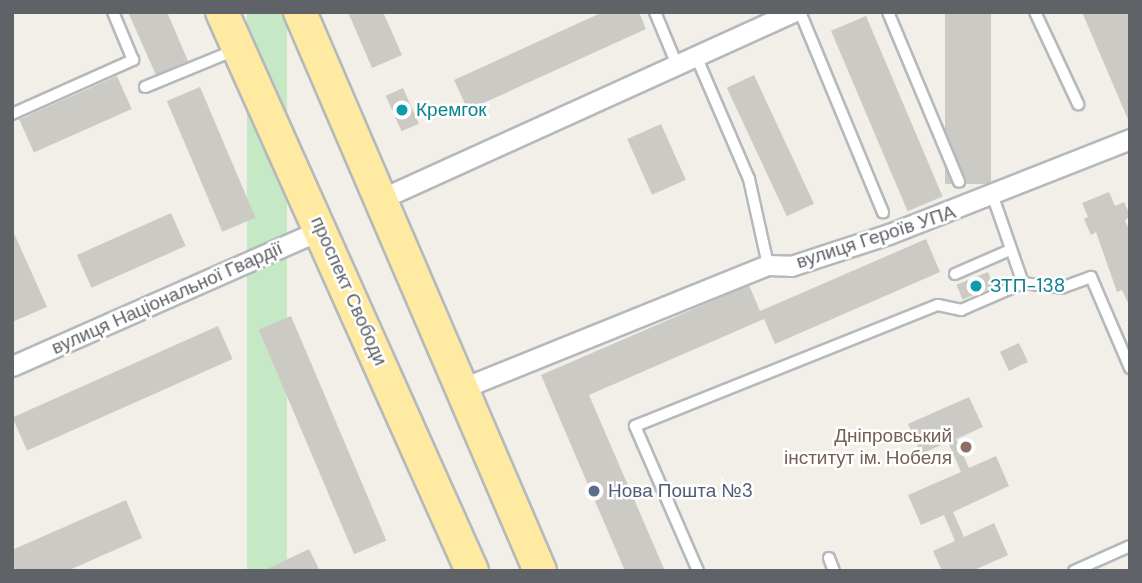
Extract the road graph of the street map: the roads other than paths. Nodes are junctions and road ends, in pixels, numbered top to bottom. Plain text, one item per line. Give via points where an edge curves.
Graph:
1 (113, 12) edge
2 (222, 12) edge
3 (300, 12) edge
4 (655, 12) edge
5 (793, 12) edge
6 (800, 12) edge
7 (888, 12) edge
8 (1035, 12) edge
9 (238, 48) junction
10 (696, 56) junction
11 (677, 65) junction
12 (145, 87) dead end
13 (1077, 104) dead end
14 (12, 114) edge
15 (1130, 139) edge
16 (959, 182) dead end
17 (992, 194) junction
18 (383, 198) junction
19 (883, 212) dead end
20 (322, 229) junction
21 (1010, 250) junction
22 (768, 265) junction
23 (955, 274) dead end
24 (1023, 283) junction
25 (12, 366) edge
26 (1130, 368) edge
27 (463, 388) junction
28 (1130, 546) edge
29 (829, 558) dead end
30 (472, 571) edge
31 (540, 571) edge
32 (698, 571) edge
33 (834, 571) edge
34 (1073, 571) edge

1 - 14 lane via 133,60
2 - 9 highway, проспект Свободи
3 - 18 highway
4 - 11 lane
5 - 10 street
6 - 19 lane
7 - 16 lane
8 - 13 lane
9 - 12 lane
9 - 20 highway, проспект Свободи
10 - 11 street
10 - 22 lane via 749,179
11 - 18 street
15 - 17 street, вулиця Героїв УПА
17 - 21 lane
17 - 22 street, вулиця Героїв УПА via 791,266
18 - 27 highway
20 - 25 street, вулиця Національної Гвардії
20 - 30 highway, проспект Свободи
21 - 23 lane
21 - 24 lane
22 - 27 street, вулиця Героїв УПА
24 - 26 lane via 1061,288 1091,277
24 - 32 lane via 961,310 938,305 635,426
27 - 31 highway
28 - 34 lane
29 - 33 lane

